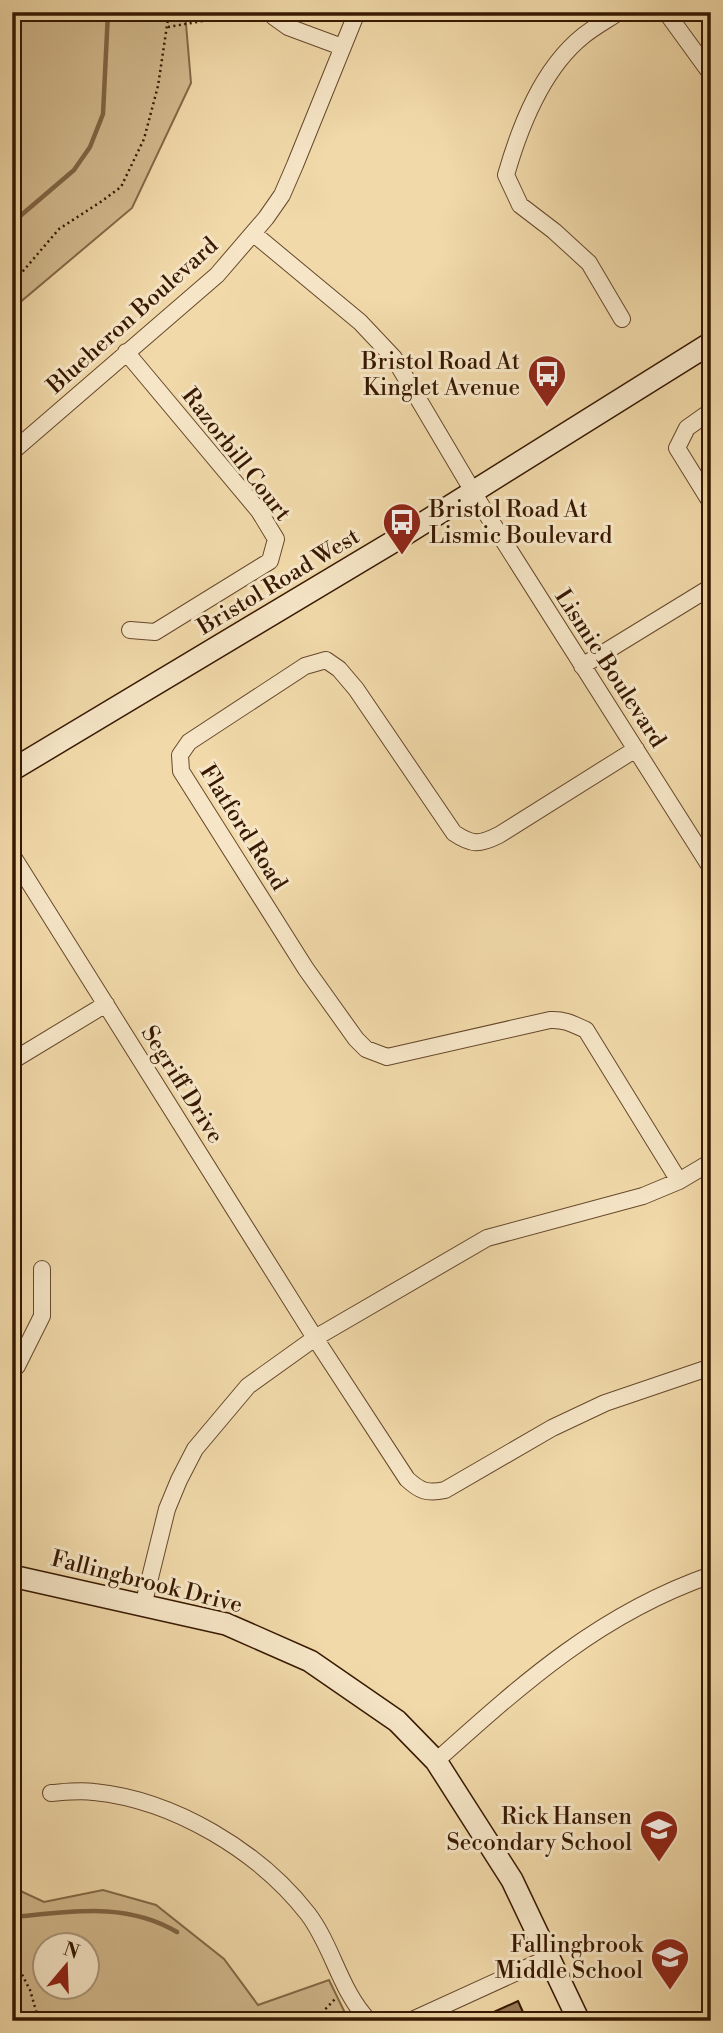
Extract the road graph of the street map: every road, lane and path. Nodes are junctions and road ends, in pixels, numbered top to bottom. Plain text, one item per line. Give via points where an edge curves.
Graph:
1 (169, 12) edge
2 (255, 12) edge
3 (274, 12) edge
4 (357, 12) edge
5 (619, 12) edge
6 (666, 12) edge
7 (168, 27) junction
8 (342, 47) junction
9 (711, 74) edge
10 (254, 234) junction
11 (12, 284) edge
12 (622, 319) dead end
13 (711, 343) edge
14 (126, 352) junction
15 (711, 411) edge
16 (12, 452) edge
17 (473, 492) junction
18 (711, 503) edge
19 (711, 587) edge
20 (130, 629) dead end
21 (582, 666) junction
22 (636, 749) junction
23 (12, 770) edge
24 (12, 855) edge
25 (711, 868) edge
26 (106, 1004) junction
27 (12, 1061) edge
28 (711, 1162) edge
29 (679, 1181) junction
30 (42, 1269) dead end
31 (315, 1338) junction
32 (711, 1367) edge
33 (12, 1370) edge
34 (711, 1575) edge
35 (12, 1576) edge
36 (143, 1606) junction
37 (436, 1761) junction
38 (51, 1793) dead end
39 (12, 1955) edge
40 (550, 1957) junction
41 (345, 1987) junction
42 (711, 2010) edge
43 (39, 2021) edge
44 (314, 2021) edge
45 (369, 2021) edge
46 (410, 2021) edge
47 (579, 2021) edge
48 (690, 2021) edge

1 - 7 path
2 - 7 path
3 - 8 street via 288,27
4 - 8 street, Blueheron Boulevard
5 - 12 street via 582,37 546,77 506,176 520,205 589,263
6 - 9 street
7 - 11 path via 144,139 121,187 59,229
8 - 10 street, Blueheron Boulevard via 282,195
10 - 14 street, Blueheron Boulevard via 217,275
10 - 17 street, Lismic Boulevard via 360,322 394,358
13 - 17 street, Bristol Road West
14 - 16 street, Blueheron Boulevard
14 - 20 street, Razorbill Court via 259,511 276,539 270,561 155,632
15 - 18 street via 687,428 677,448
17 - 21 street, Lismic Boulevard
17 - 23 street, Bristol Road West
19 - 21 street
21 - 22 street, Lismic Boulevard
22 - 25 street, Lismic Boulevard
22 - 29 street, Flatford Road via 499,835 469,843 454,833 356,690 326,660 305,666 189,741 180,755 181,771 214,825 306,969 366,1049 387,1057 550,1020 574,1024 586,1030
24 - 26 street, Segriff Drive
26 - 27 street
26 - 31 street, Segriff Drive
28 - 29 street
29 - 31 street via 622,1203 487,1238
30 - 33 street via 42,1316
31 - 32 street, Segriff Drive via 407,1479 430,1494 605,1403
31 - 36 street via 248,1386 195,1449 167,1509
34 - 37 street via 614,1619 557,1657
35 - 36 street, Fallingbrook Drive
36 - 37 street, Fallingbrook Drive via 226,1624 310,1661 397,1721
37 - 40 street, Fallingbrook Drive via 512,1880
38 - 41 street via 93,1791 127,1799 180,1815 231,1843 275,1878 309,1915
39 - 43 path
40 - 46 street
40 - 47 street, Fallingbrook Drive
41 - 44 path
41 - 45 street
42 - 48 path

